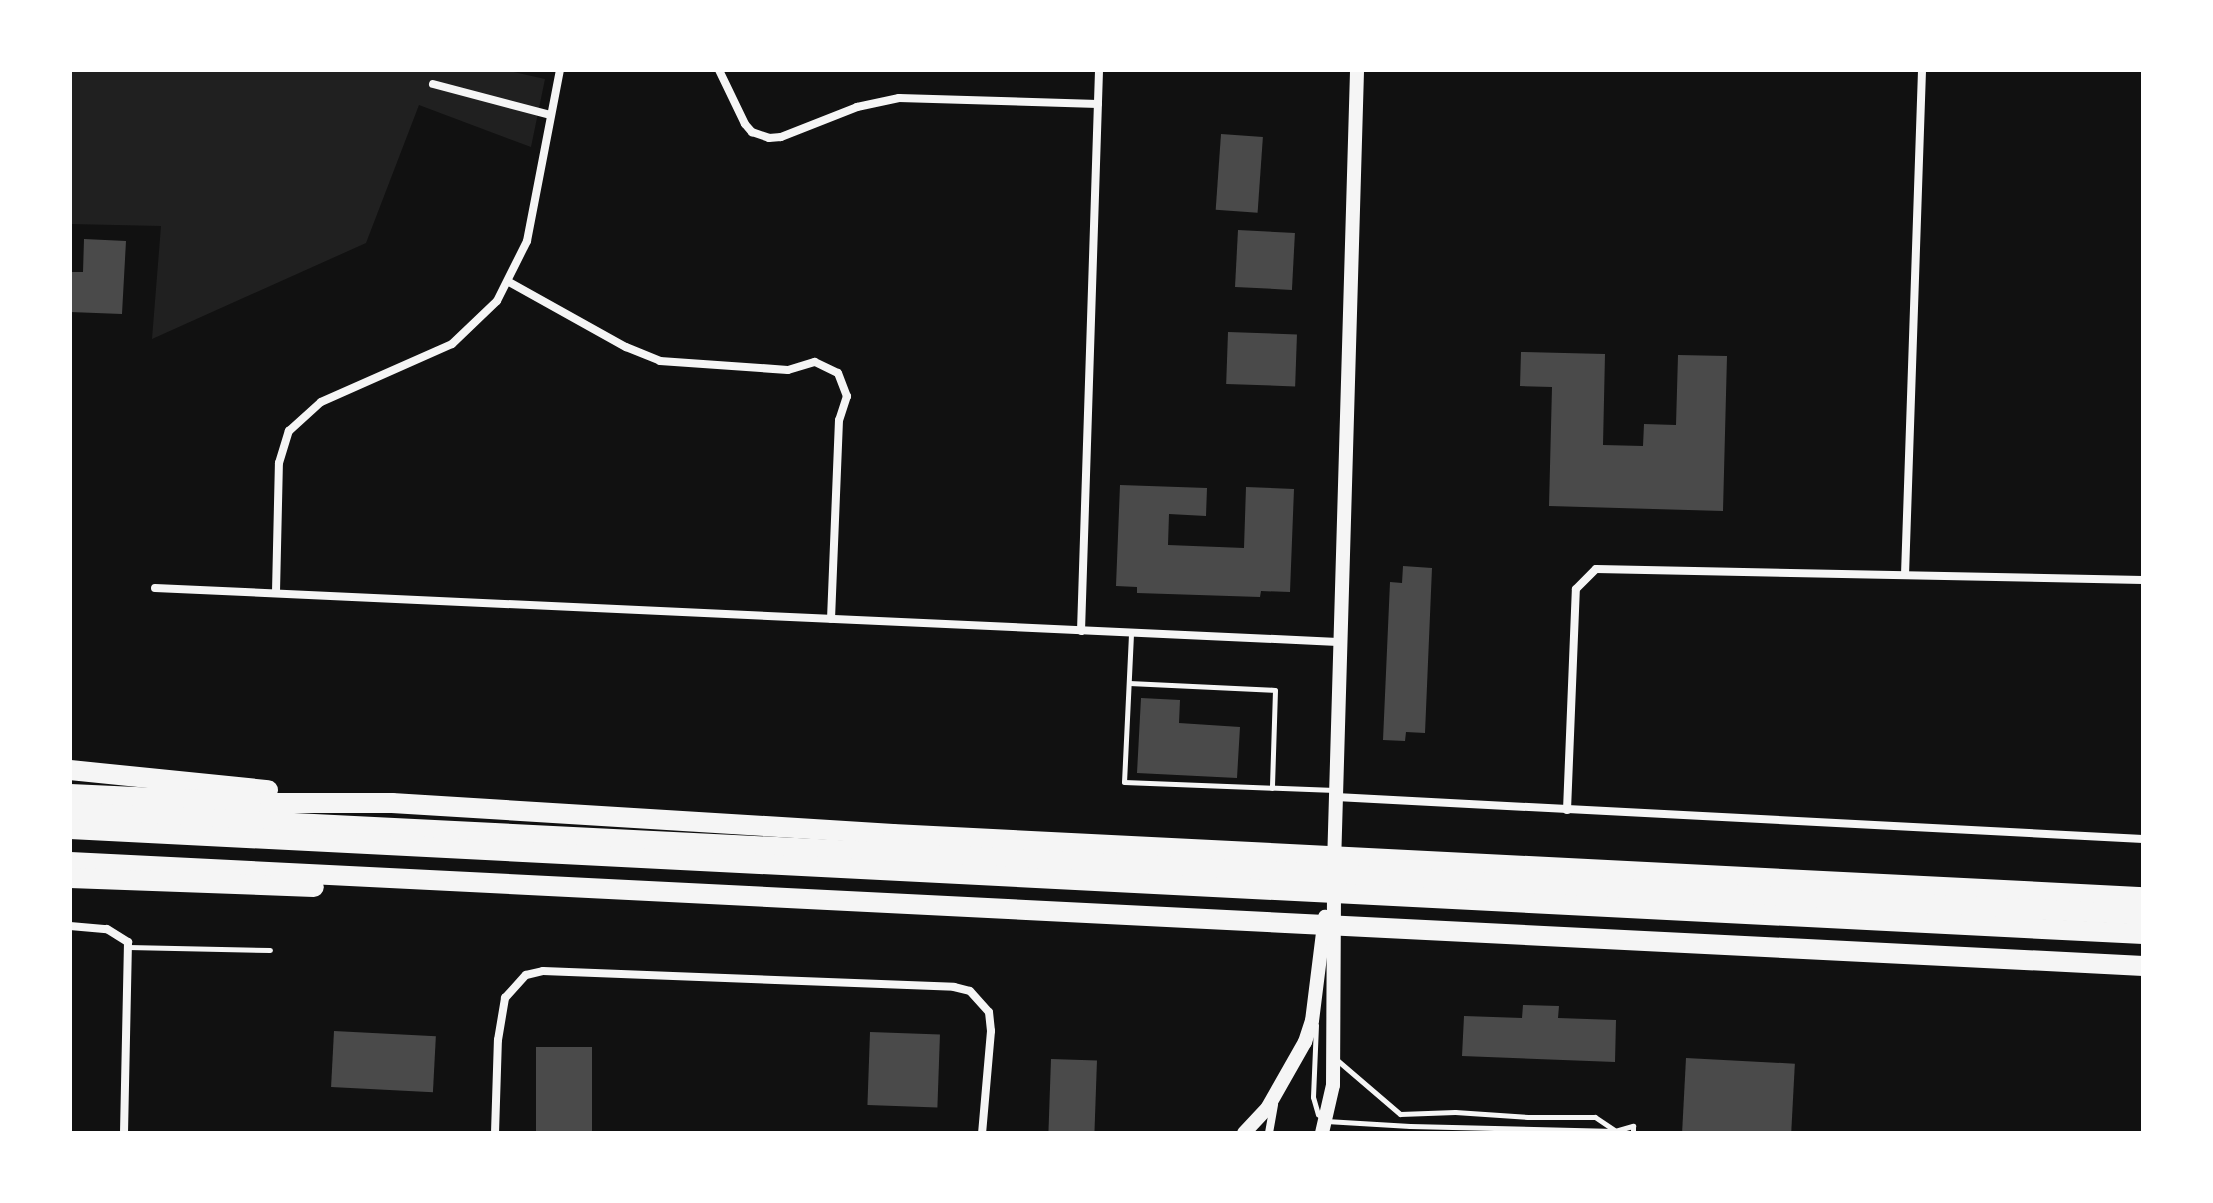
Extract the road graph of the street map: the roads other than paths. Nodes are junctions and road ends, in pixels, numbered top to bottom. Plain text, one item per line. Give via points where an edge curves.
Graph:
1 (560, 70) edge
2 (719, 70) edge
3 (1099, 70) edge
4 (1357, 70) edge
5 (1922, 70) edge
6 (433, 84) dead end
7 (1098, 104) junction
8 (550, 115) junction
9 (509, 282) junction
10 (1905, 575) junction
11 (2143, 580) edge
12 (155, 588) dead end
13 (276, 592) junction
14 (831, 619) junction
15 (1081, 631) junction
16 (1131, 634) junction
17 (1338, 642) junction
18 (1129, 683) junction
19 (70, 770) edge
20 (1272, 788) junction
21 (70, 794) edge
22 (1336, 794) junction
23 (392, 803) junction
24 (1567, 810) junction
25 (70, 812) edge
26 (70, 829) edge
27 (2143, 839) edge
28 (1334, 853) junction
29 (70, 862) edge
30 (1302, 873) junction
31 (1361, 876) junction
32 (70, 878) edge
33 (493, 885) junction
34 (2143, 897) edge
35 (2143, 915) edge
36 (70, 926) edge
37 (2143, 934) edge
38 (128, 947) junction
39 (270, 950) dead end
40 (2143, 966) edge
41 (1315, 1004) junction
42 (1334, 1058) junction
43 (1280, 1088) junction
44 (1324, 1127) edge
45 (1615, 1131) junction
46 (124, 1133) edge
47 (495, 1133) edge
48 (982, 1133) edge
49 (1244, 1133) edge
50 (1269, 1133) edge
51 (1633, 1133) edge

1 - 8 street
2 - 7 street via 745,124 769,138 899,98
3 - 7 street
4 - 17 street
5 - 10 street
6 - 8 street
7 - 15 street
8 - 9 street via 527,241
9 - 13 street via 481,319 452,344 321,402 296,421 279,463
9 - 14 street via 660,361 788,370 815,362 838,373 847,396 839,420
10 - 11 street
10 - 24 street via 1596,569 1576,589
12 - 13 street
13 - 14 street
14 - 15 street
15 - 16 street
16 - 17 street
16 - 18 lane
17 - 22 street
18 - 20 lane via 1275,690
18 - 20 lane via 1124,782
19 - 23 highway
20 - 22 lane
21 - 23 highway
22 - 24 street
22 - 28 street
23 - 30 highway
24 - 27 street
25 - 30 highway
26 - 30 highway
28 - 41 street
28 - 42 street
29 - 33 highway
30 - 31 highway
31 - 34 highway
31 - 35 highway
31 - 37 highway
32 - 33 highway via 271,888
33 - 40 highway
36 - 38 street via 107,929 122,936
38 - 39 lane
38 - 46 street
41 - 43 street via 1305,1042
41 - 44 lane via 1313,1097
42 - 44 street
42 - 45 lane via 1400,1114 1595,1117
43 - 49 street
43 - 50 street
44 - 45 lane
45 - 51 lane via 1633,1126
47 - 48 street via 505,998 534,973 970,991 989,1012 991,1031

